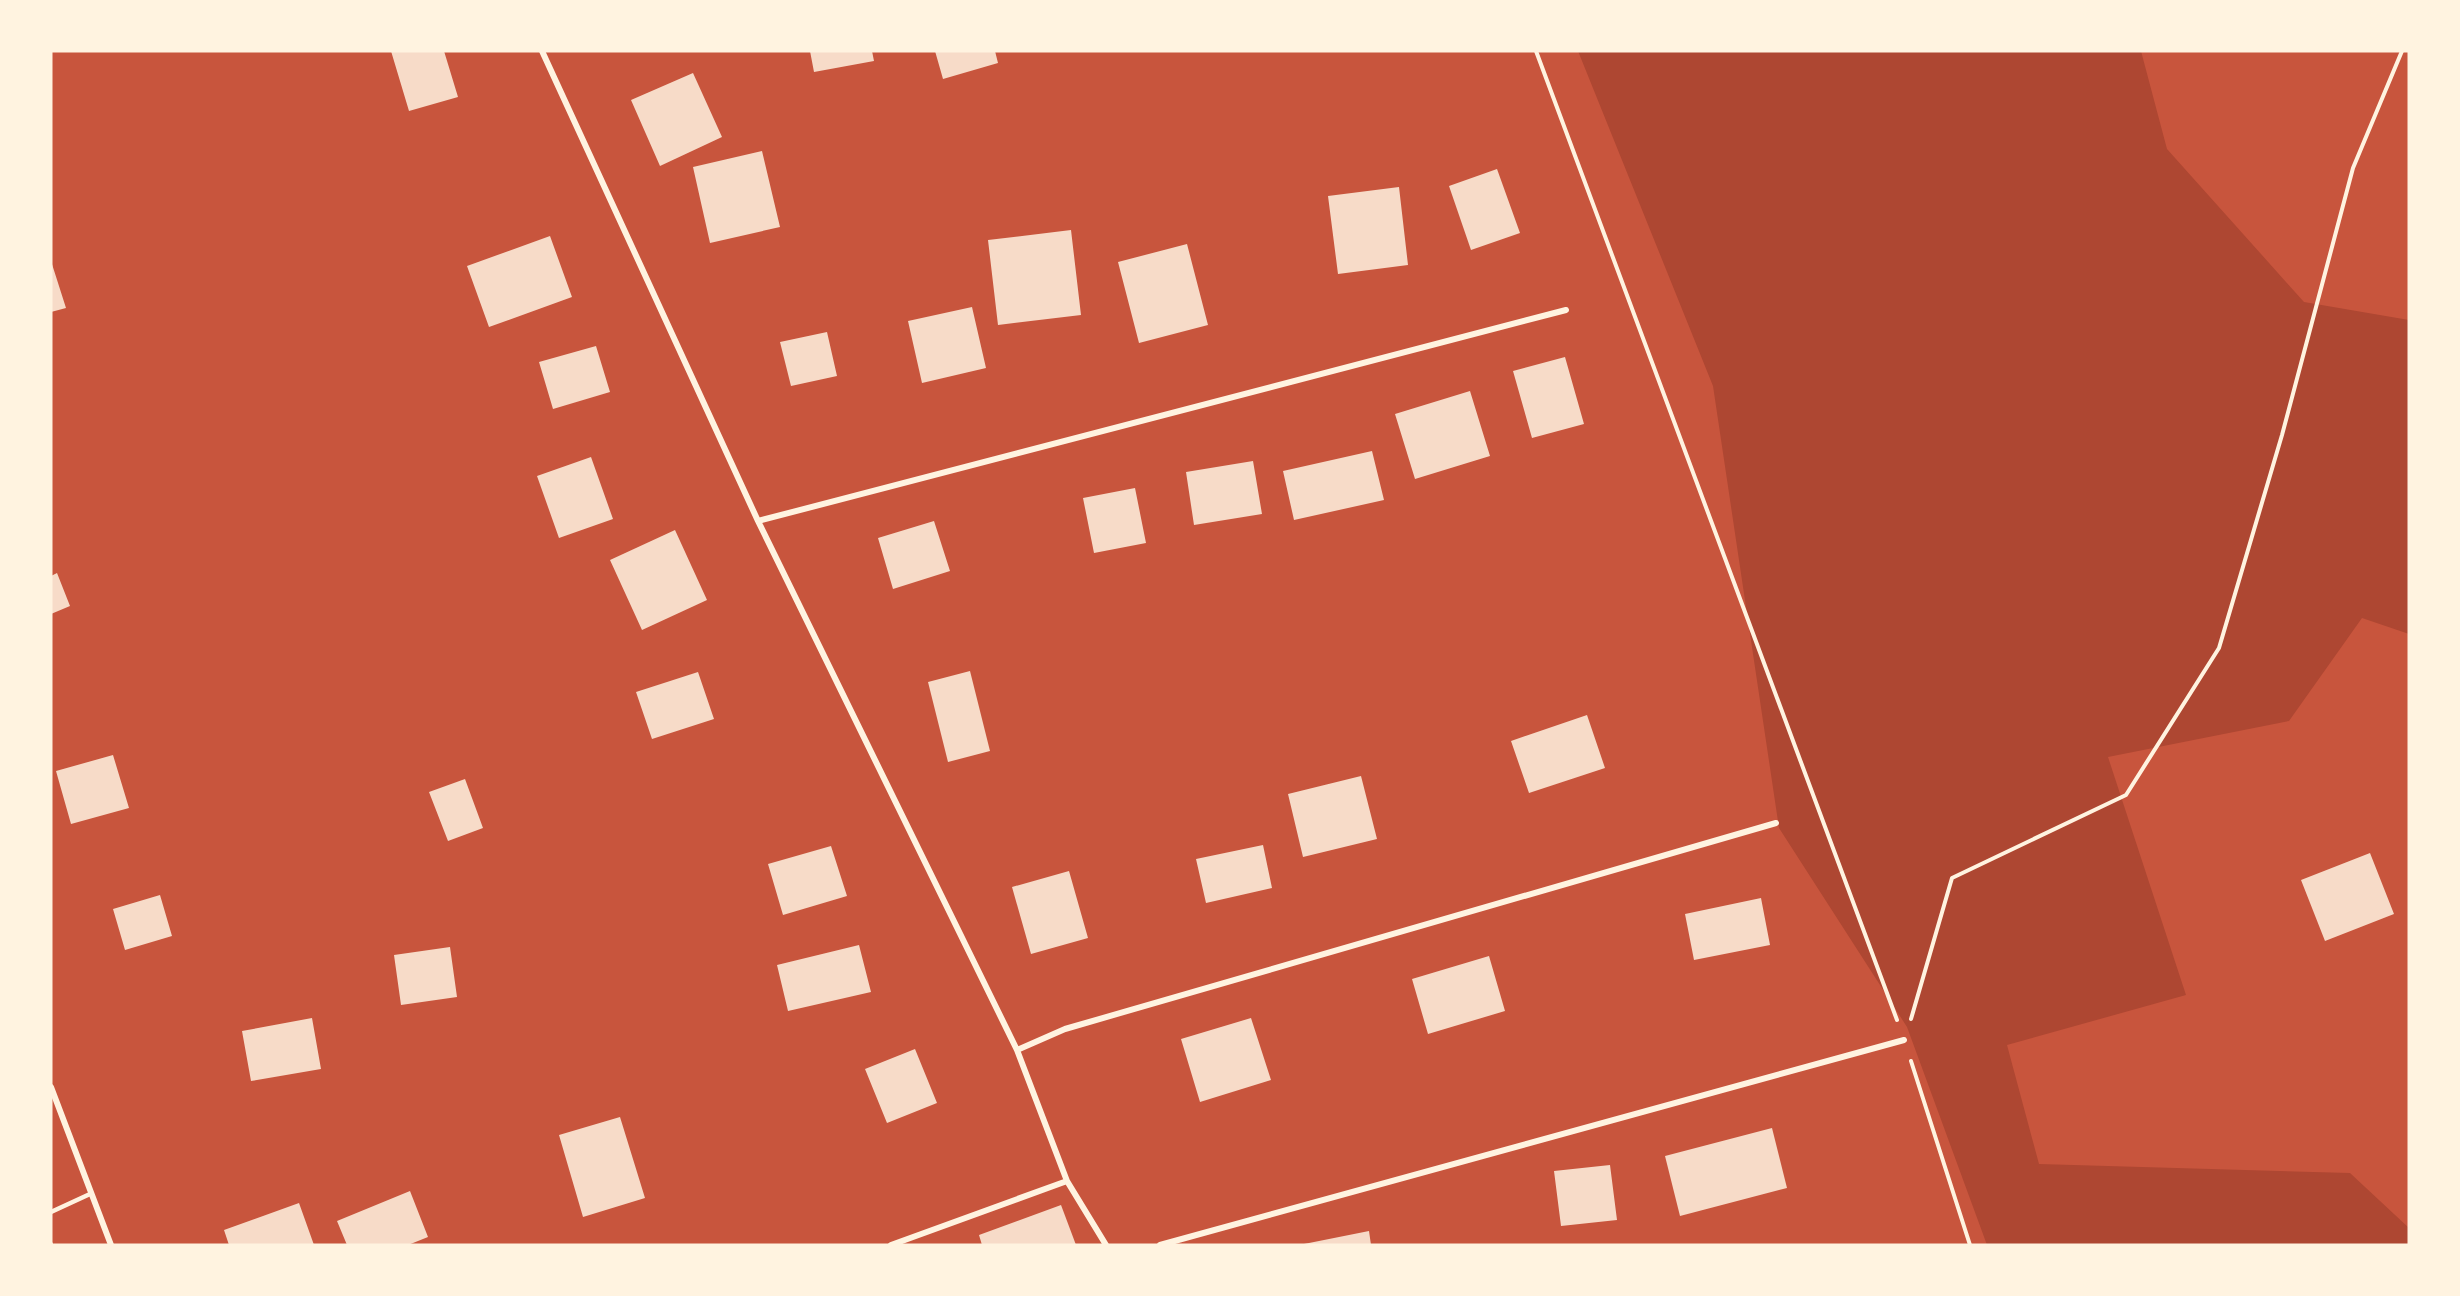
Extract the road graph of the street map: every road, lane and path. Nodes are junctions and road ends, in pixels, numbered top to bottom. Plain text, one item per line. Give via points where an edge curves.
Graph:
1 (542, 51) edge
2 (1536, 51) edge
3 (2402, 51) edge
4 (1566, 310) dead end
5 (758, 520) junction
6 (1776, 823) dead end
7 (1904, 1040) junction
8 (1017, 1050) junction
9 (51, 1087) edge
10 (1067, 1181) junction
11 (90, 1194) junction
12 (51, 1212) edge
13 (111, 1245) edge
14 (891, 1245) edge
15 (1106, 1245) edge
16 (1160, 1245) edge
17 (1970, 1245) edge

1 - 5 street
2 - 7 path
3 - 7 path via 2353,168 2282,435 2219,648 2126,795 1952,878
4 - 5 street
5 - 8 street
6 - 8 street via 1077,1026
7 - 16 street
7 - 17 path
8 - 10 street
9 - 11 street
10 - 14 street
10 - 15 street
11 - 12 lane
11 - 13 street

